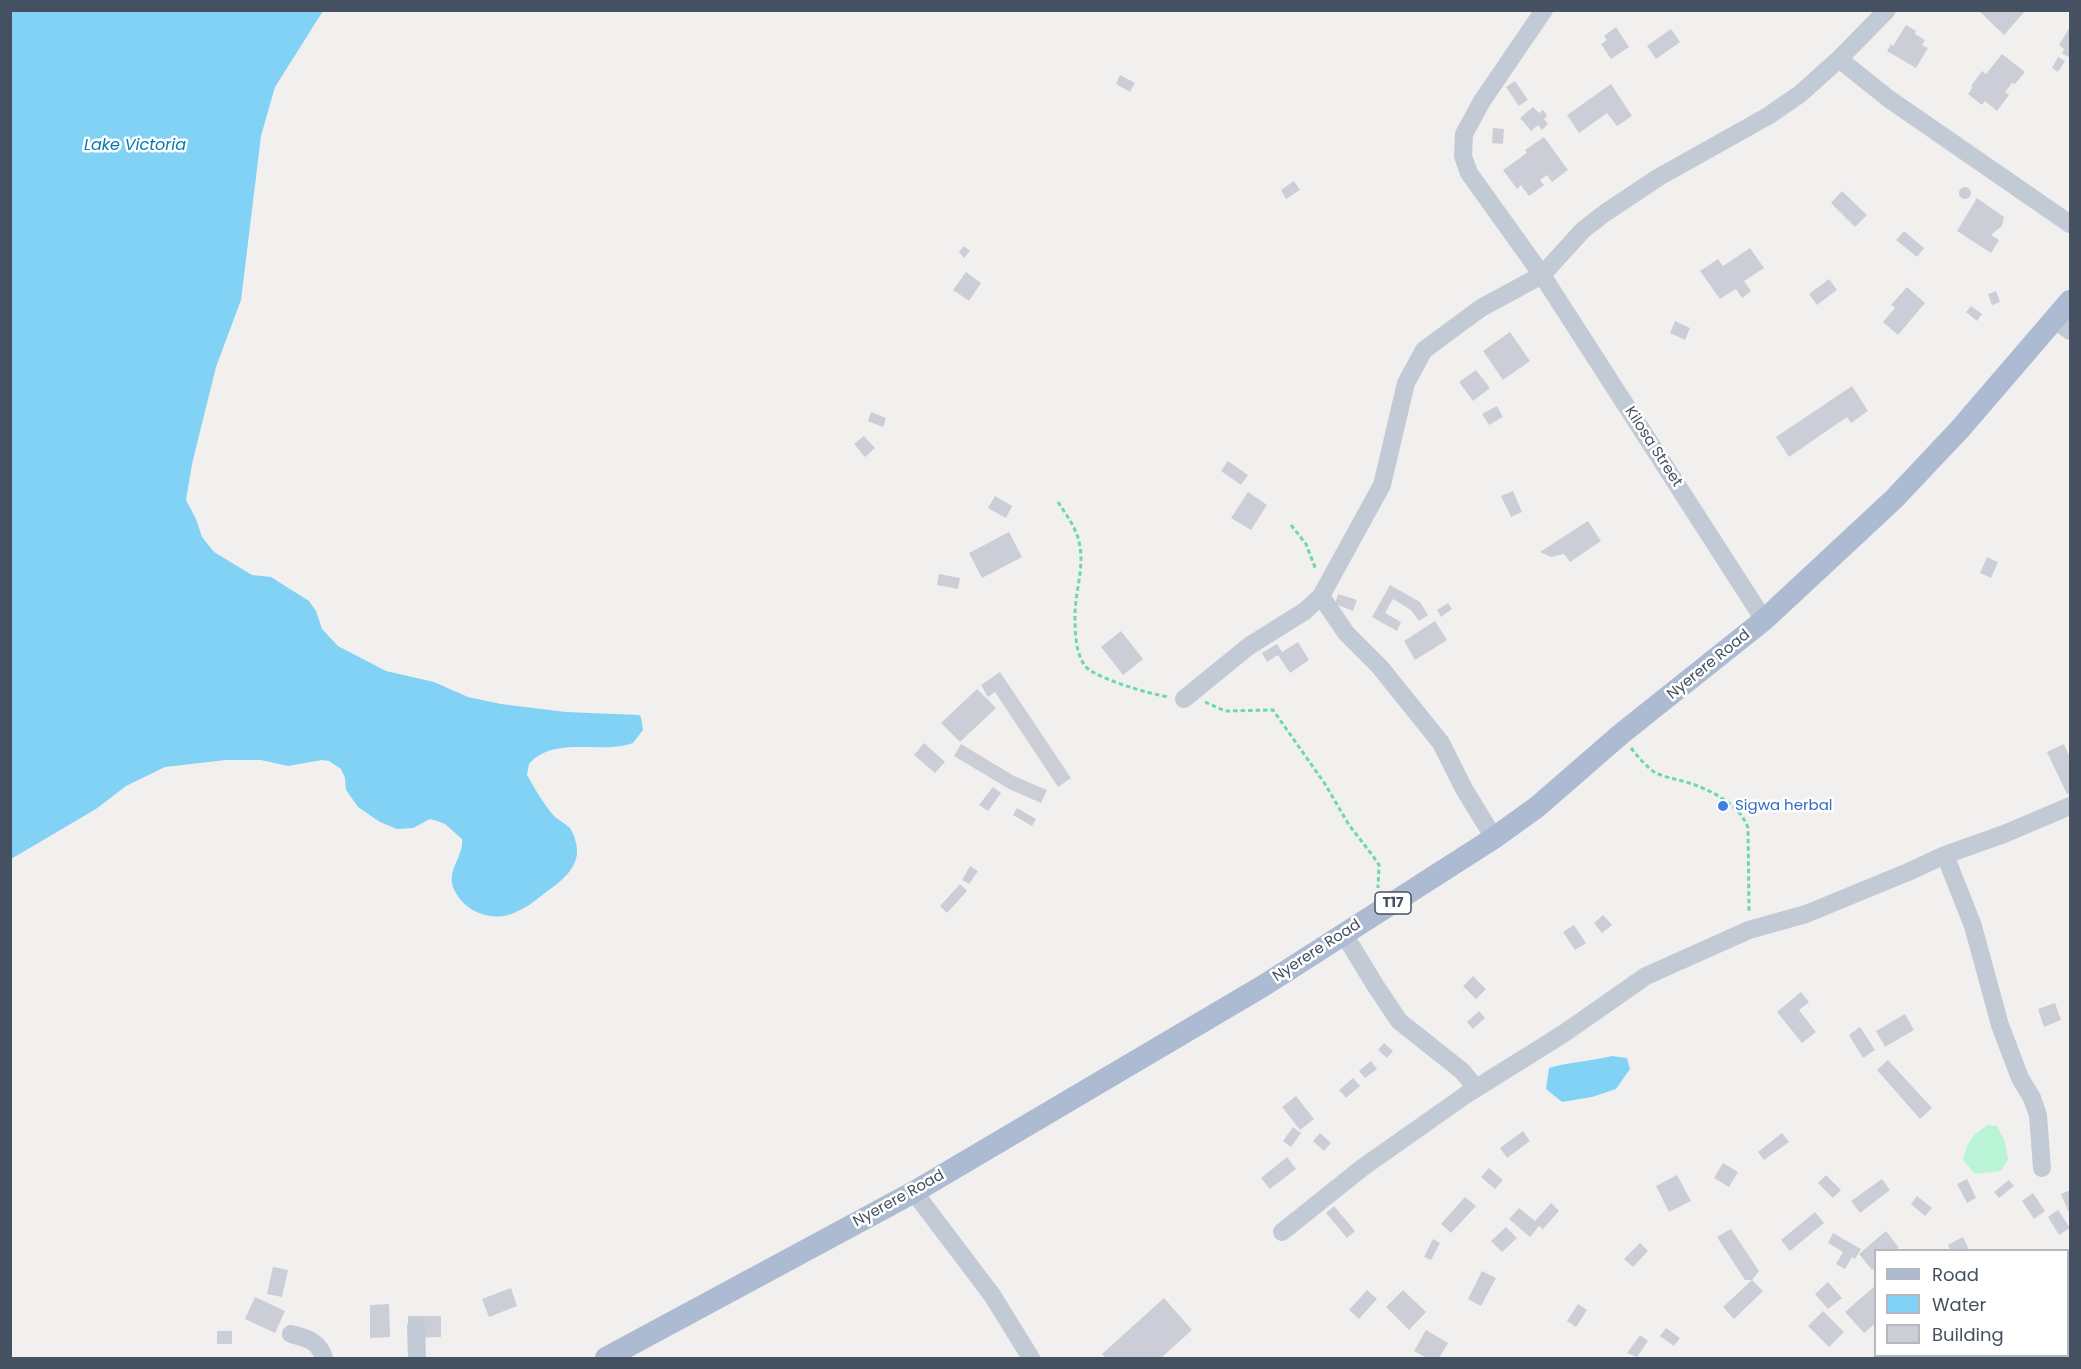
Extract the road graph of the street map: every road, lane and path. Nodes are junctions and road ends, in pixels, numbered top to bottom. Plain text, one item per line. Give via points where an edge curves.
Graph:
1 (1544, 10) edge
2 (1887, 10) edge
3 (1839, 58) junction
4 (2070, 224) edge
5 (1542, 275) junction
6 (2070, 301) edge
7 (2062, 325) edge
8 (1058, 502) dead end
9 (1291, 525) dead end
10 (1321, 596) junction
11 (1764, 620) junction
12 (1184, 699) junction
13 (1621, 735) junction
14 (2070, 806) edge
15 (1494, 838) junction
16 (1945, 855) junction
17 (1376, 914) junction
18 (1749, 930) junction
19 (1344, 934) junction
20 (1476, 1088) junction
21 (2042, 1168) dead end
22 (914, 1192) junction
23 (1282, 1232) dead end
24 (416, 1327) dead end
25 (291, 1334) dead end
26 (324, 1359) edge
27 (417, 1359) edge
28 (606, 1359) edge
29 (1031, 1359) edge

1 - 5 street, Kilosa Street via 1477,109 1464,134 1463,156 1469,173
2 - 3 street
3 - 4 street via 1889,99
3 - 5 street via 1800,94 1768,116 1659,177 1605,213 1583,230
5 - 10 street via 1481,308 1424,350 1406,383 1382,485
5 - 11 street, Kilosa Street
6 - 7 main road, Nyerere Road / T17
7 - 11 main road, Nyerere Road / T17 via 1894,499
8 - 12 path via 1074,527 1080,547 1074,620 1079,656 1088,668 1112,680 1147,694
9 - 10 path via 1306,544 1318,574
10 - 12 street via 1305,611 1249,646
10 - 15 street via 1346,633 1380,667 1441,743
11 - 13 main road, Nyerere Road / T17
12 - 17 path via 1225,711 1273,710 1325,784 1348,825 1379,865
13 - 15 main road, Nyerere Road / T17 via 1537,807
13 - 18 path via 1654,771 1706,789 1744,817 1748,828
14 - 16 street
15 - 17 main road, Nyerere Road / T17
16 - 18 street via 1806,914
16 - 21 street via 1973,926 2000,1025 2038,1115
17 - 19 main road, Nyerere Road / T17
18 - 20 street via 1646,976
19 - 20 street via 1399,1021 1462,1071
19 - 22 main road, Nyerere Road / T17
20 - 23 street via 1362,1168
22 - 28 main road, Nyerere Road / T17
22 - 29 street via 992,1295
24 - 27 street
25 - 26 street via 317,1344

